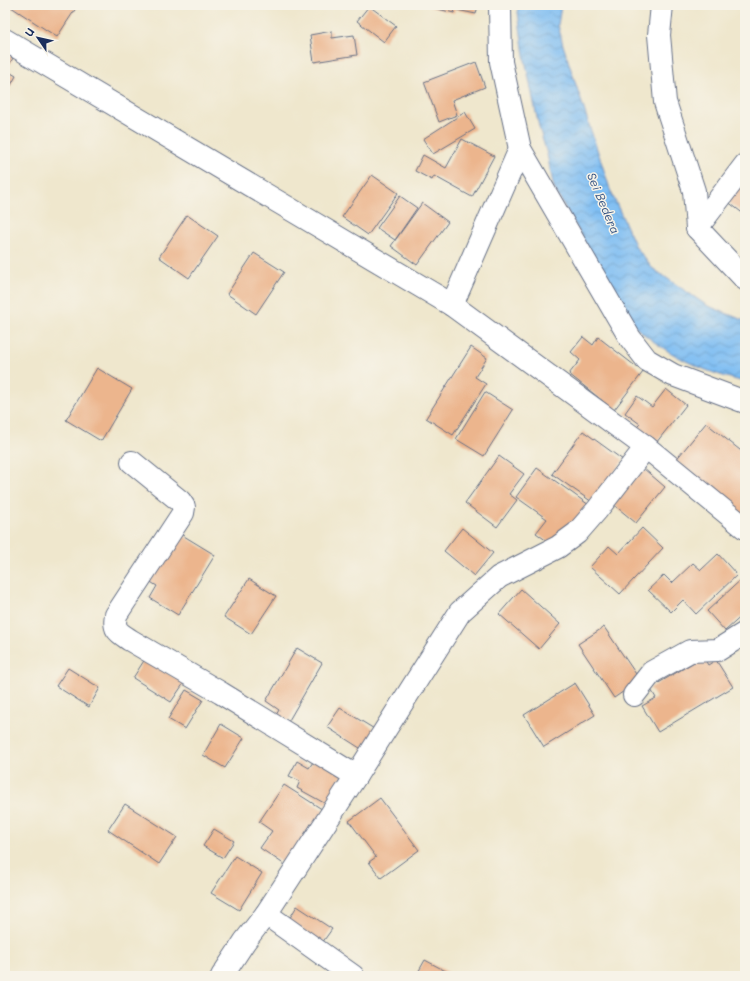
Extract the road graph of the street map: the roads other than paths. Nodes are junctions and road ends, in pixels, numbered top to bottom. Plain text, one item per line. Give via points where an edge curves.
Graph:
1 (500, 5) edge
2 (662, 5) edge
3 (5, 40) edge
4 (520, 149) junction
5 (745, 164) edge
6 (697, 228) junction
7 (745, 279) edge
8 (452, 305) junction
9 (745, 402) edge
10 (646, 447) junction
11 (132, 462) dead end
12 (745, 528) edge
13 (745, 633) edge
14 (634, 695) dead end
15 (356, 776) junction
16 (266, 914) junction
17 (222, 976) edge
18 (354, 976) edge

1 - 4 street via 501,62
2 - 6 street via 659,35 665,102 694,191
3 - 8 street
4 - 8 street
4 - 9 street via 630,338 647,360 673,375
5 - 6 street
6 - 7 street
8 - 10 street
10 - 12 street
10 - 15 street via 577,533 558,547 499,576 460,612
11 - 15 street via 184,507 183,513 116,615 117,631
13 - 14 street via 718,650 690,651 652,672
15 - 16 street
16 - 17 street
16 - 18 street

